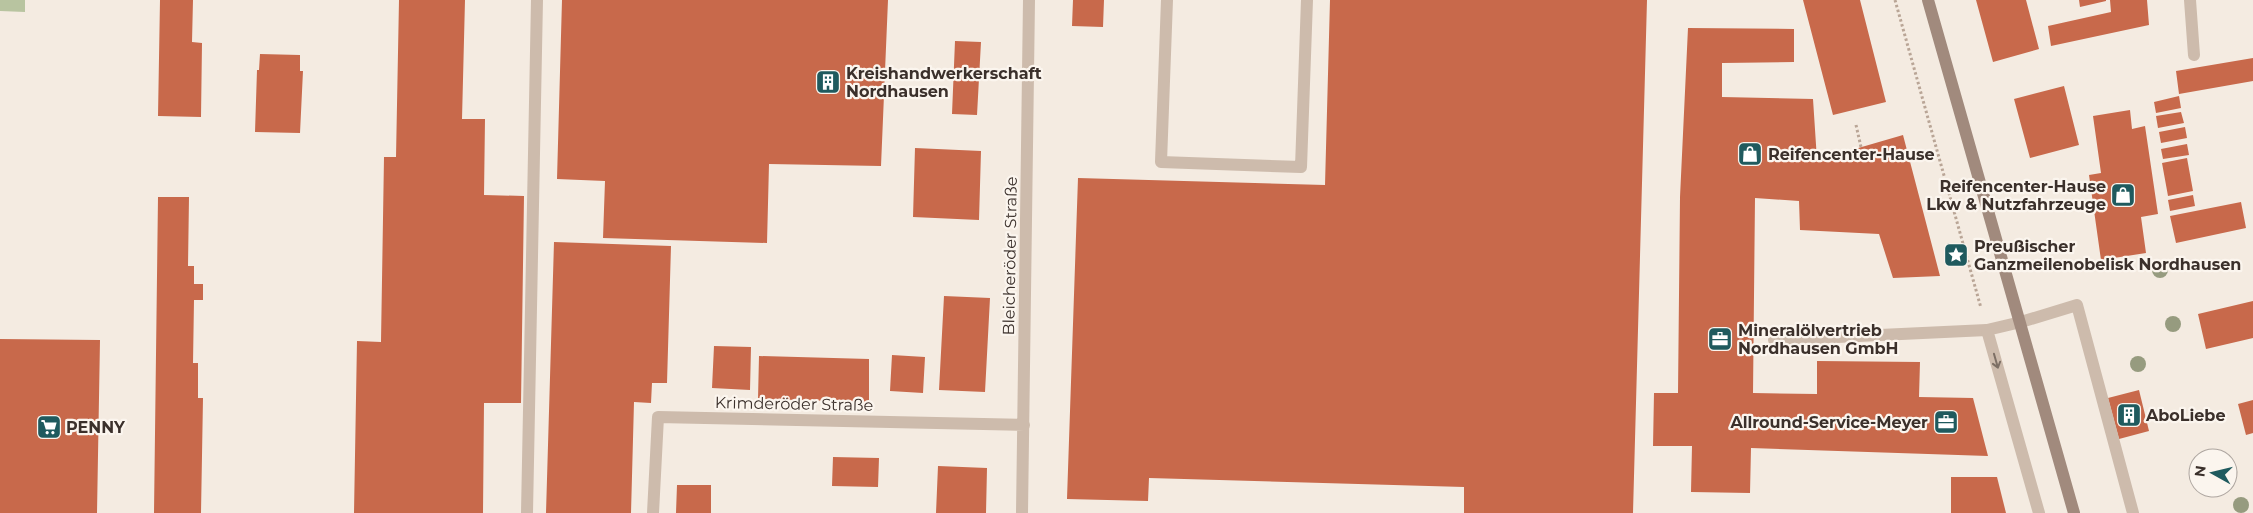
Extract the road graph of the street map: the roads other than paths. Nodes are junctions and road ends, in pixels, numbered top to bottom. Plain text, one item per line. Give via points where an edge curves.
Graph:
1 (537, 0) edge
2 (1029, 0) edge
3 (1167, 0) edge
4 (1307, 0) edge
5 (1928, 0) edge
6 (2190, 0) edge
7 (2194, 55) dead end
8 (2021, 322) junction
9 (1987, 330) junction
10 (1774, 340) dead end
11 (1024, 425) junction
12 (527, 513) edge
13 (653, 513) edge
14 (1022, 513) edge
15 (2038, 513) edge
16 (2074, 513) edge
17 (2134, 513) edge

1 - 12 street
2 - 11 street, Bleicheröder Straße
3 - 4 street via 1161,162 1301,167
5 - 8 main road
6 - 7 street
8 - 9 street
8 - 16 main road
8 - 17 street via 2078,306
9 - 10 street
9 -> 15 street
11 - 13 street, Krimderöder Straße via 658,417
11 - 14 street, Bleicheröder Straße

